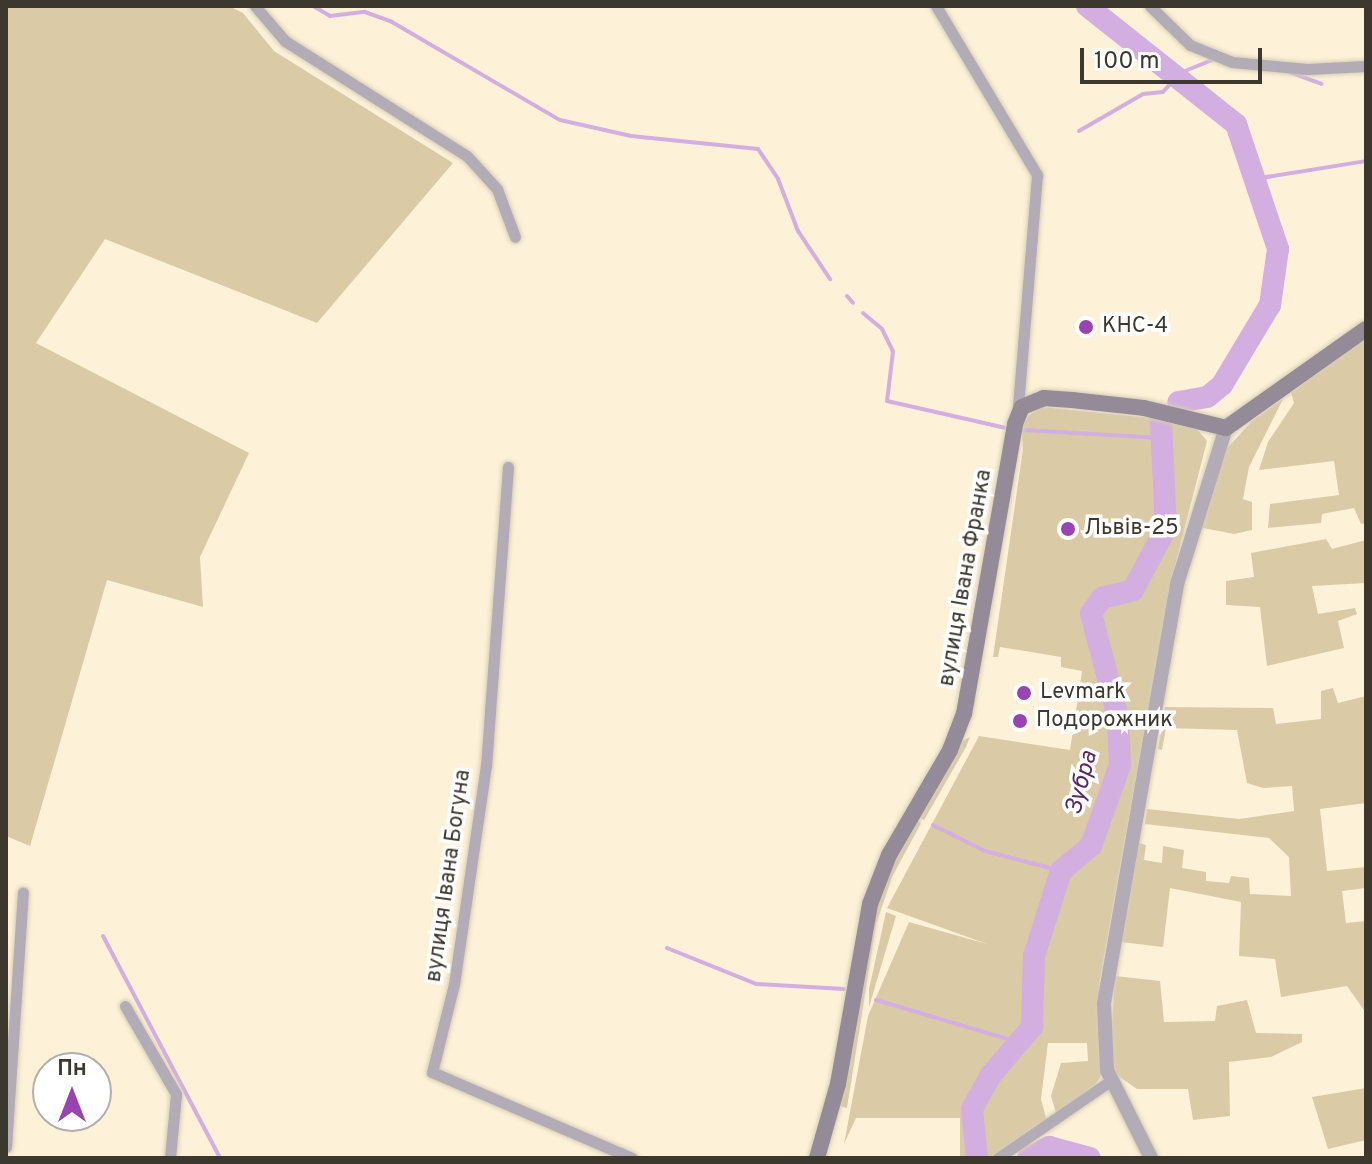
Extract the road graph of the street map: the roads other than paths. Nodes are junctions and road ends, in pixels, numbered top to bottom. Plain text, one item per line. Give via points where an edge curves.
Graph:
1 (255, 6) edge
2 (936, 6) edge
3 (1150, 6) edge
4 (1366, 66) edge
5 (515, 237) dead end
6 (1366, 329) edge
7 (1016, 416) junction
8 (1226, 428) junction
9 (508, 467) dead end
10 (23, 893) dead end
11 (125, 1006) dead end
12 (1110, 1081) junction
13 (6, 1147) edge
14 (170, 1158) edge
15 (632, 1158) edge
16 (817, 1158) edge
17 (998, 1158) edge
18 (1151, 1158) edge

1 - 5 street via 285,41 467,156 497,189
2 - 7 street, вулиця Івана Франка via 1037,175
3 - 4 street via 1190,45 1232,62 1307,69
6 - 8 main road
7 - 8 main road via 1033,400 1044,398 1155,410
7 - 16 main road, вулиця Івана Франка via 964,714 954,742 889,855 870,904 838,1084
8 - 12 street via 1178,581 1107,982 1103,1035
9 - 15 street, вулиця Івана Богуна via 486,765 454,984 432,1072
10 - 13 street
11 - 14 street via 176,1094
12 - 17 street
12 - 18 street

